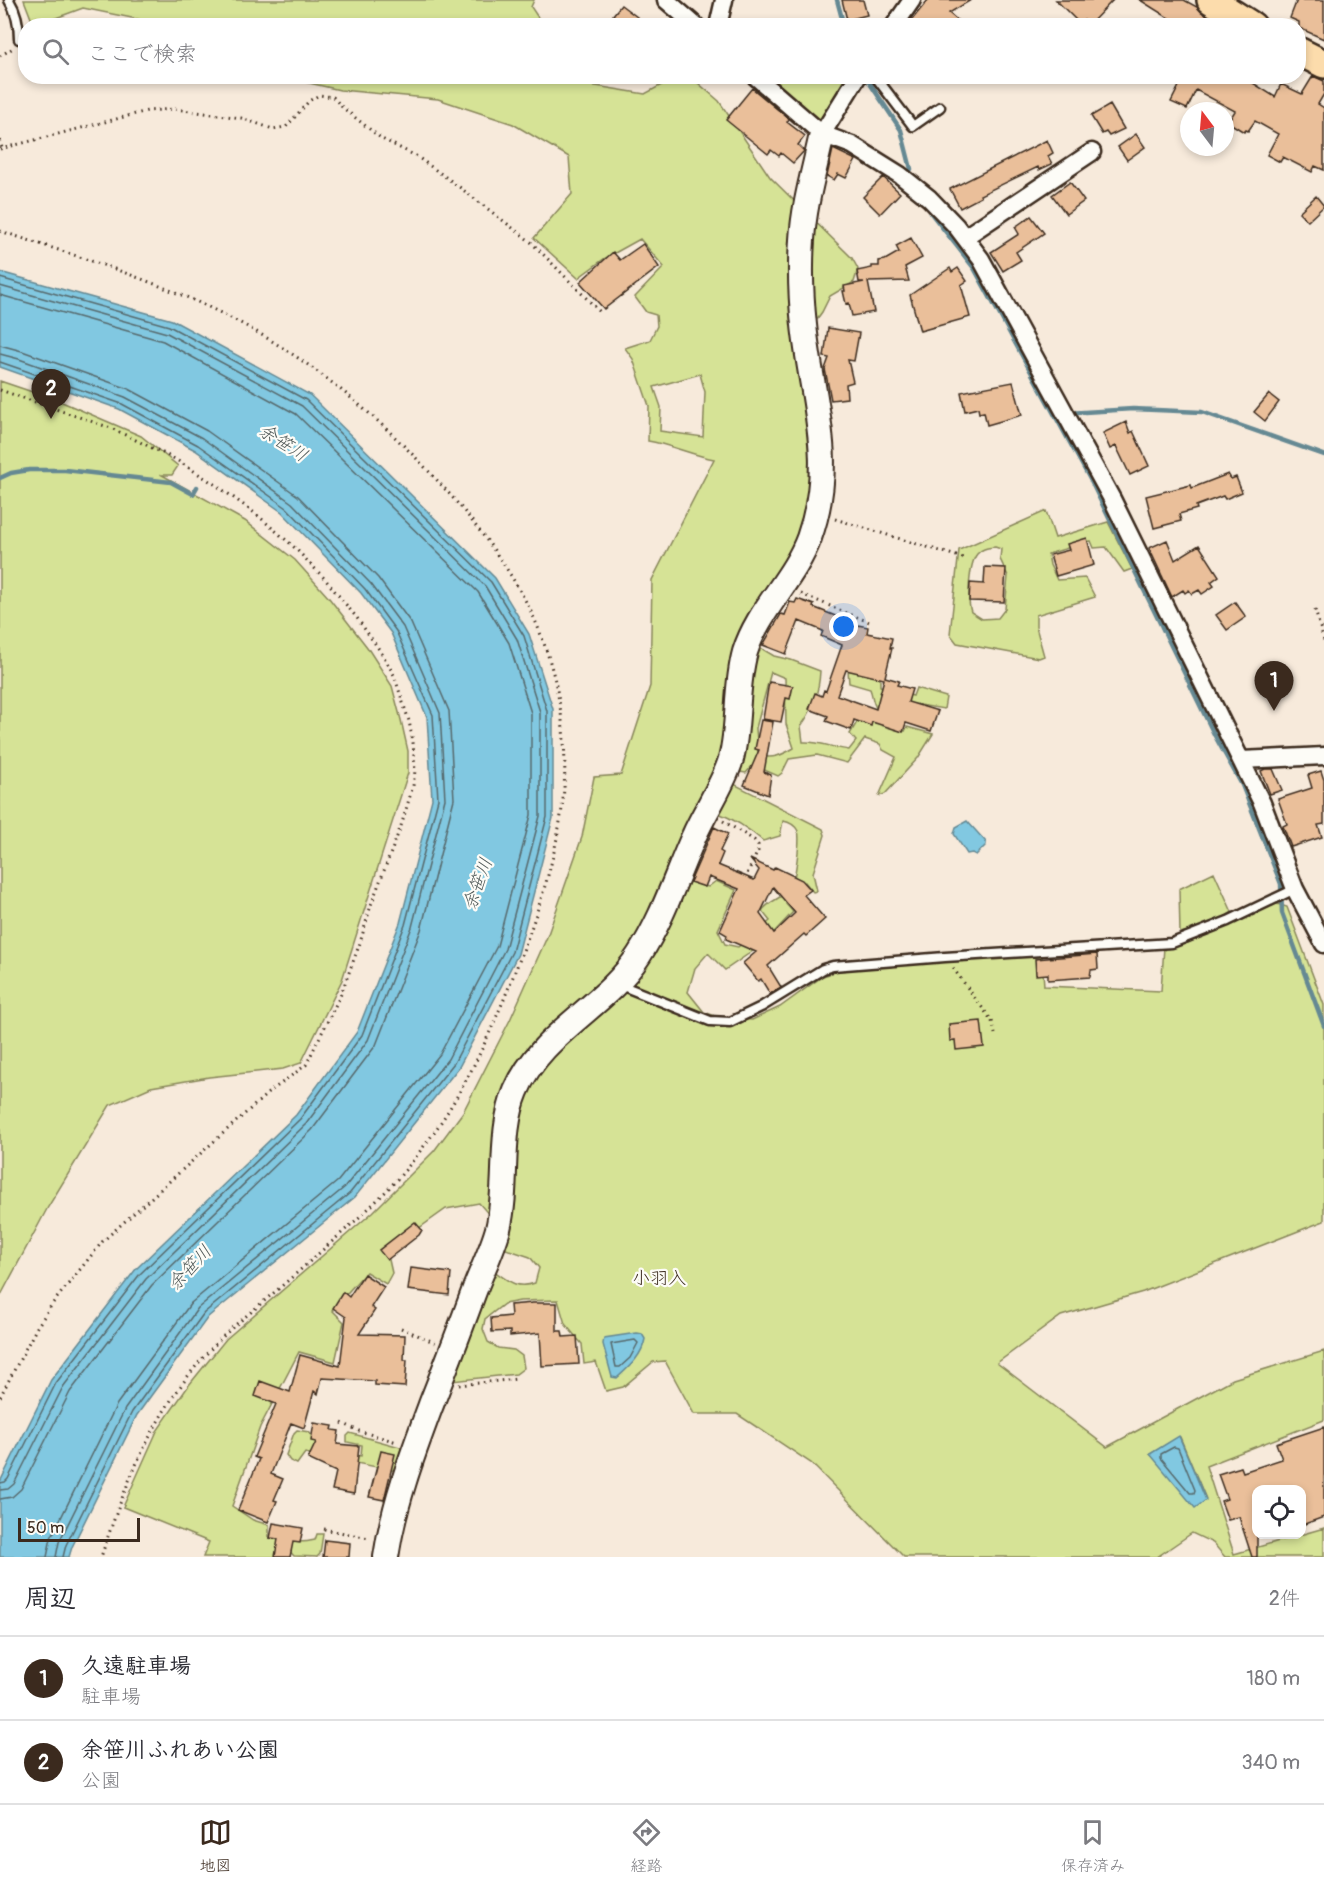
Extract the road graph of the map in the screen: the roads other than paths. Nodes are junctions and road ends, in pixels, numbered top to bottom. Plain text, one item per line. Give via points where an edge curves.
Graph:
1 (9, 0) edge
2 (666, 0) edge
3 (724, 0) edge
4 (912, 0) edge
5 (1210, 0) edge
6 (687, 18) edge
7 (720, 18) edge
8 (900, 18) edge
9 (1239, 18) edge
10 (18, 24) edge
11 (1306, 55) edge
12 (1324, 64) edge
13 (764, 84) edge
14 (853, 84) edge
15 (881, 84) edge
16 (940, 107) dead end
17 (822, 134) junction
18 (1092, 152) dead end
19 (965, 237) junction
20 (1324, 756) edge
21 (1241, 760) junction
22 (1294, 889) junction
23 (1324, 944) edge
24 (617, 984) junction
25 (387, 1549) edge

1 - 10 lane
2 - 6 street
3 - 7 street
4 - 8 street
5 - 9 main road
11 - 12 main road
13 - 17 street
14 - 17 street
15 - 16 lane via 913,126
17 - 19 street via 852,145 900,174
17 - 24 street via 802,238 804,326 822,434 823,477 816,514 800,559 756,627 746,651 737,692 736,735 730,763 694,834 661,916 639,956
18 - 19 street
19 - 21 street via 981,259 1112,499
20 - 21 street
21 - 22 street via 1262,803
22 - 23 street
22 - 24 lane via 1172,943 833,966 730,1022 710,1021
24 - 25 street via 550,1041 516,1092 506,1129 498,1228 415,1448 396,1503

